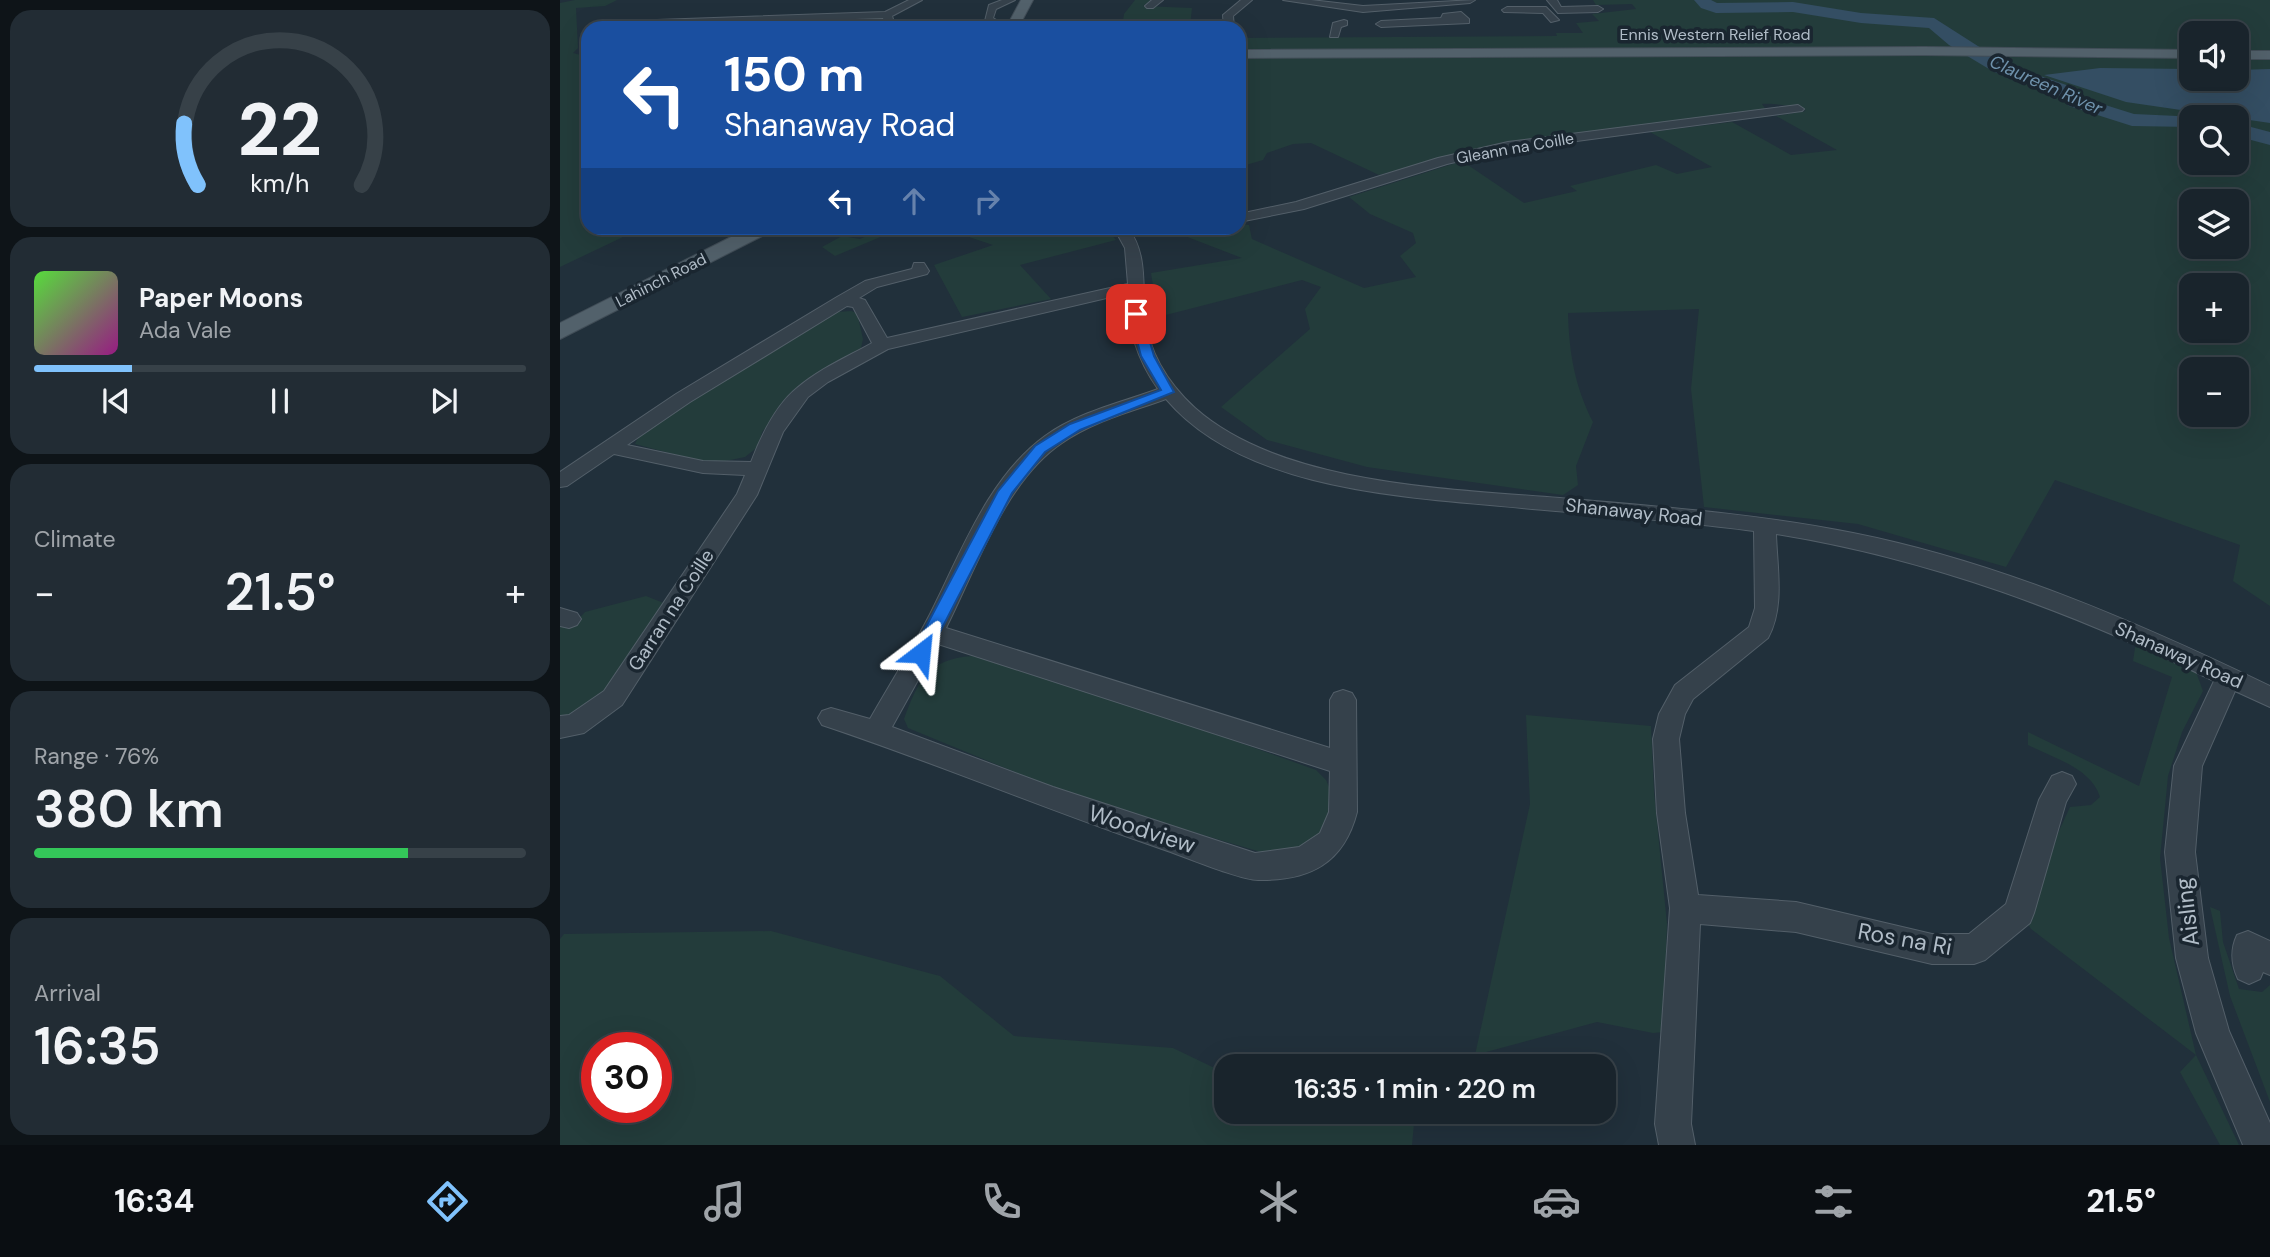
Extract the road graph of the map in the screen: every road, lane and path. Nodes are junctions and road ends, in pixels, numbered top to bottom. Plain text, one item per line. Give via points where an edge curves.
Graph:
1 (917, 0) edge
2 (1010, 0) edge
3 (1247, 0) edge
4 (1287, 0) edge
5 (1470, 0) edge
6 (1552, 0) edge
7 (1441, 1) edge
8 (1346, 4) edge
9 (1024, 5) edge
10 (1598, 9) dead end
11 (1507, 10) dead end
12 (1546, 10) junction
13 (1558, 10) junction
14 (638, 13) dead end
15 (887, 15) junction
16 (803, 19) junction
17 (1554, 20) dead end
18 (630, 21) edge
19 (768, 21) edge
20 (800, 21) edge
21 (889, 21) edge
22 (1016, 21) edge
23 (1228, 21) edge
24 (1446, 21) dead end
25 (1354, 23) junction
26 (1334, 35) dead end
27 (1246, 54) edge
28 (2179, 54) edge
29 (2249, 55) edge
30 (2270, 55) edge
31 (1798, 109) dead end
32 (1246, 217) edge
33 (748, 235) edge
34 (1127, 235) edge
35 (919, 266) dead end
36 (1135, 287) junction
37 (843, 300) junction
38 (560, 332) edge
39 (882, 345) junction
40 (1168, 392) junction
41 (611, 447) junction
42 (760, 467) junction
43 (560, 481) edge
44 (1765, 525) junction
45 (932, 633) junction
46 (2229, 677) junction
47 (2270, 697) edge
48 (1343, 700) dead end
49 (831, 719) dead end
50 (560, 727) edge
51 (876, 732) junction
52 (1343, 764) junction
53 (2062, 784) dead end
54 (1685, 908) junction
55 (1677, 1145) edge
56 (2261, 1145) edge

1 - 15 street
2 - 9 street via 992,7 991,16
3 - 23 street via 1228,15
4 - 8 street
5 - 7 street
6 - 13 street
7 - 8 street via 1399,8
8 - 25 street
9 - 22 main road
10 - 13 street
11 - 12 street
12 - 13 street
12 - 17 street
14 - 18 street
15 - 16 street
15 - 21 street
16 - 19 street
16 - 20 street
24 - 25 street
25 - 26 street via 1336,25
27 - 28 main road, Ennis Western Relief Road
29 - 30 main road
31 - 32 street, Gleann na Coille via 1508,146 1443,161 1299,206
33 - 38 main road, Lahinch Road
34 - 36 street, Shanaway Road
35 - 37 street via 921,271 871,284
36 - 39 street, Garran na Coille
36 - 40 street, Shanaway Road via 1142,343
37 - 39 street via 859,303
37 - 41 street
39 - 42 street, Garran na Coille via 801,393 772,432
40 - 44 street, Shanaway Road via 1229,442 1320,475 1480,497
40 - 45 street via 1075,427 1040,449 1006,491
41 - 42 street via 709,470
41 - 43 street
42 - 50 street, Garran na Coille via 747,495 613,698 575,725
44 - 46 street, Shanaway Road via 1858,542 2018,589
44 - 54 street via 1767,608 1759,632 1684,692 1665,739
45 - 51 street
45 - 52 street
46 - 47 street, Shanaway Road
46 - 56 street, Aisling via 2188,766 2180,852 2192,958 2209,1021
48 - 52 street, Woodview
49 - 51 street, Woodview
51 - 52 street, Woodview via 1049,798 1255,867 1287,865 1317,855 1334,838 1344,815
53 - 54 street, Ros na Ri via 2053,800 2019,914 1974,949 1932,948 1796,917
54 - 55 street via 1673,1124

